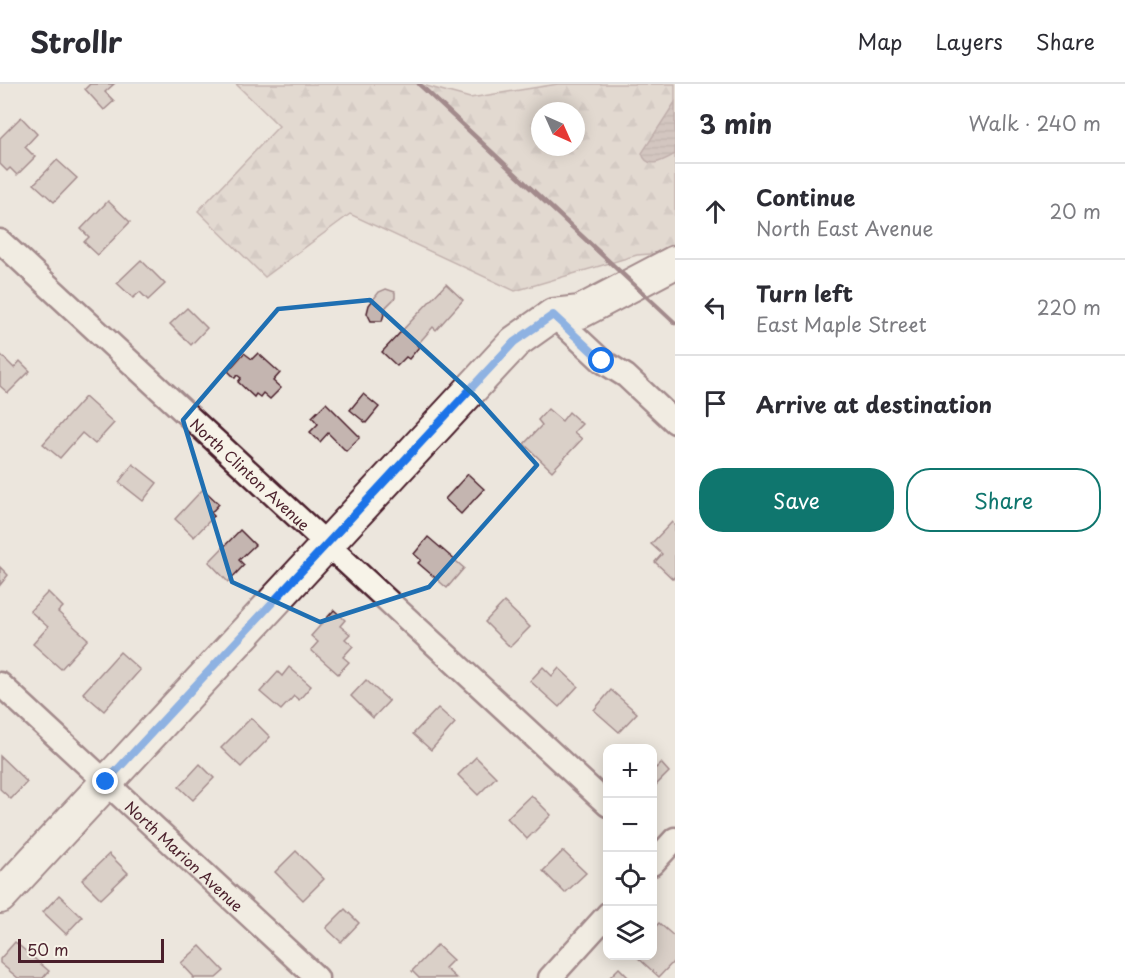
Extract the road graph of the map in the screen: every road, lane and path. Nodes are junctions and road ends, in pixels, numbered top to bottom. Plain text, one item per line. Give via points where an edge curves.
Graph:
1 (0, 241) edge
2 (675, 262) edge
3 (553, 315) junction
4 (675, 422) edge
5 (326, 545) junction
6 (0, 684) edge
7 (106, 782) junction
8 (603, 800) edge
9 (0, 897) edge
10 (603, 920) edge
11 (317, 978) edge
12 (550, 978) edge

1 - 5 street, North Clinton Avenue
2 - 3 street via 579,312
3 - 4 street
3 - 5 street via 514,342
5 - 7 street
5 - 8 street, North Clinton Avenue
6 - 7 street, North Marion Avenue
7 - 9 street
7 - 11 street, North Marion Avenue
10 - 12 street

